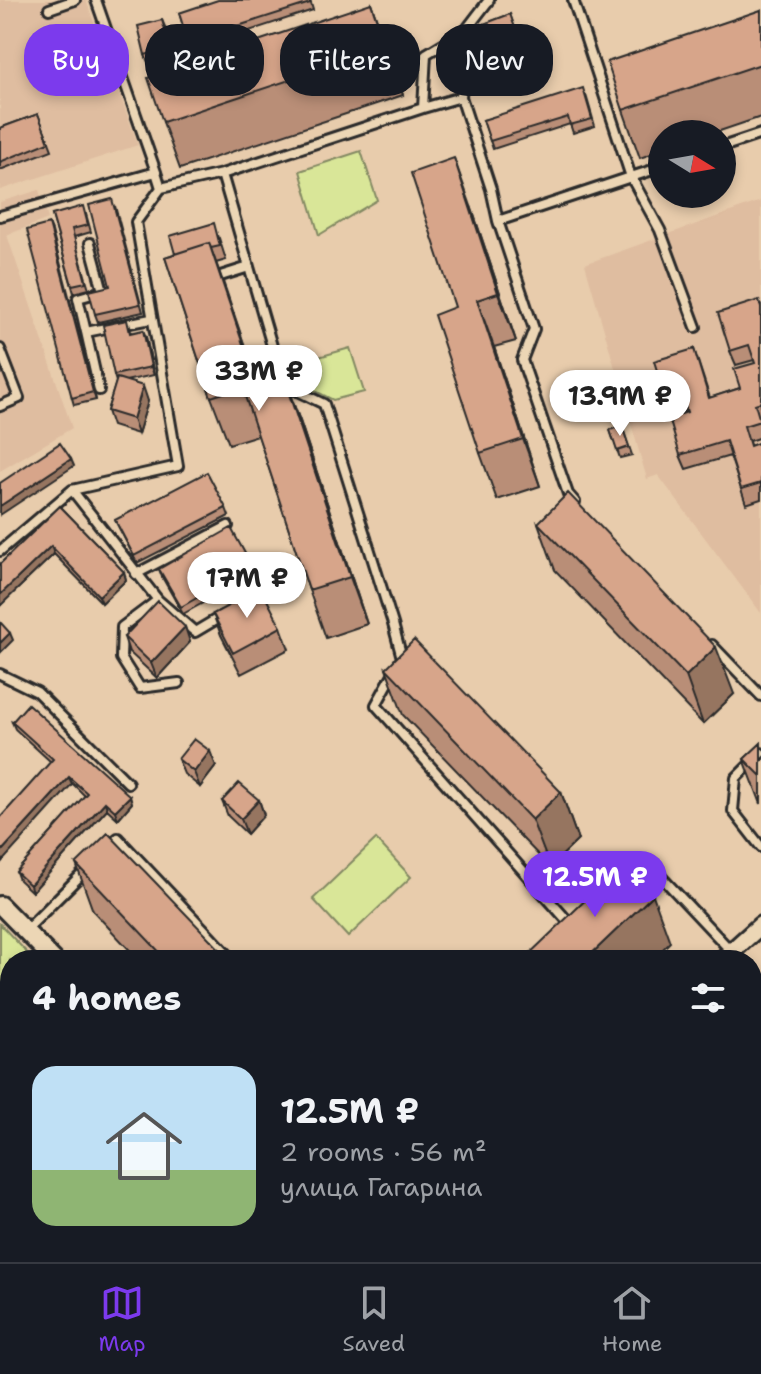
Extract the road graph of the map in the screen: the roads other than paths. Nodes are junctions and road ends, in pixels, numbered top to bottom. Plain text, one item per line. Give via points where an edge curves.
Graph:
1 (75, 0) edge
2 (96, 0) edge
3 (489, 0) edge
4 (573, 0) edge
5 (49, 9) dead end
6 (471, 24) edge
7 (436, 48) edge
8 (461, 97) joint
9 (423, 108) junction
10 (761, 134) edge
11 (736, 142) edge
12 (156, 172) junction
13 (648, 172) edge
14 (222, 174) junction
15 (631, 177) junction
16 (161, 188) junction
17 (0, 216) edge
18 (498, 221) junction
19 (90, 243) dead end
20 (249, 267) junction
21 (194, 284) edge
22 (151, 319) junction
23 (696, 327) dead end
24 (86, 332) junction
25 (0, 349) edge
26 (99, 390) dead end
27 (0, 406) edge
28 (72, 490) junction
29 (583, 510) edge
30 (228, 526) edge
31 (0, 551) edge
32 (136, 574) junction
33 (158, 600) junction
34 (231, 611) edge
35 (708, 640) edge
36 (0, 674) edge
37 (179, 683) dead end
38 (761, 696) edge
39 (761, 753) edge
40 (128, 783) dead end
41 (761, 847) edge
42 (619, 894) edge
43 (0, 905) edge
44 (586, 920) edge
45 (761, 925) edge
46 (574, 928) junction
47 (25, 931) junction
48 (565, 936) edge
49 (44, 950) edge
50 (224, 950) edge
51 (722, 950) edge
52 (734, 950) edge

1 - 5 lane
2 - 12 lane
3 - 6 lane
4 - 15 lane
7 - 9 lane via 426,54
8 - 9 lane
8 - 18 lane
9 - 14 lane
10 - 11 lane
12 - 16 lane
12 - 17 lane
13 - 15 lane
14 - 16 lane
14 - 20 lane
15 - 18 lane
15 - 23 lane via 660,230
16 - 22 lane via 136,222
18 - 29 lane via 534,329 522,360 568,494
19 - 24 lane via 103,291 78,298
20 - 21 lane
20 - 46 lane via 283,384 324,404 393,624 402,658 376,705
22 - 24 lane
22 - 28 lane via 178,466
24 - 26 lane
25 - 27 lane via 19,398
28 - 31 lane
28 - 32 lane
30 - 32 lane
32 - 33 lane
33 - 34 lane via 195,632
33 - 37 lane via 122,627 121,658 140,688
35 - 38 lane
36 - 40 lane via 37,692
39 - 41 lane via 736,778 733,811
42 - 51 lane via 653,868
43 - 47 street
44 - 46 lane
45 - 52 street
46 - 48 lane
47 - 49 street
47 - 50 lane via 118,838

